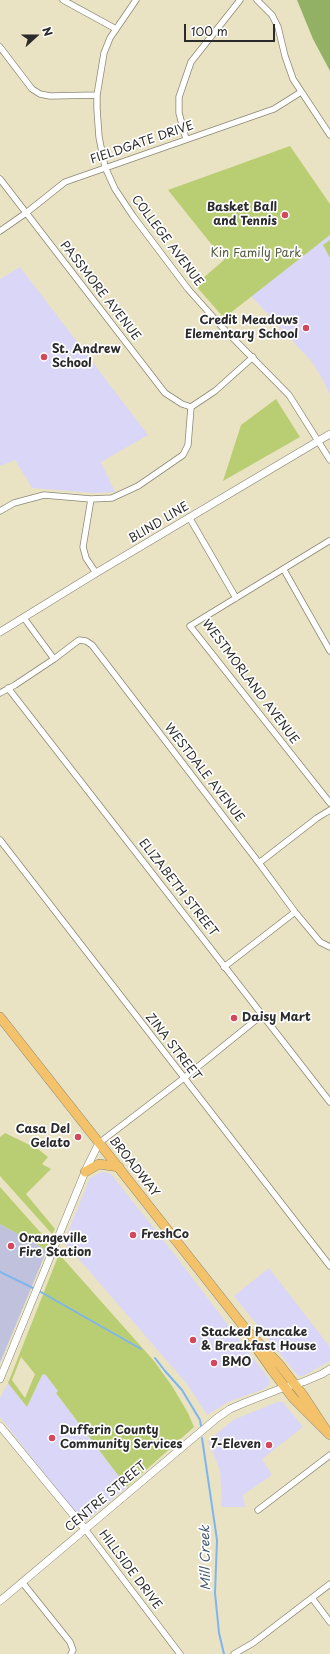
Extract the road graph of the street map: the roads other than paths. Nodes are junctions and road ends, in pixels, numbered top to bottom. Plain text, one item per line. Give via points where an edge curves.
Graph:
1 (63, 0) edge
2 (136, 0) edge
3 (240, 0) edge
4 (256, 0) edge
5 (116, 29) junction
6 (0, 47) edge
7 (301, 92) junction
8 (97, 95) junction
9 (330, 135) edge
10 (186, 139) junction
11 (105, 167) junction
12 (0, 179) edge
13 (26, 213) junction
14 (0, 231) edge
15 (253, 357) junction
16 (191, 407) junction
17 (330, 434) edge
18 (319, 441) junction
19 (330, 460) edge
20 (91, 499) junction
21 (0, 510) edge
22 (189, 517) junction
23 (329, 542) edge
24 (284, 570) junction
25 (96, 572) junction
26 (236, 598) junction
27 (24, 618) junction
28 (0, 632) edge
29 (330, 651) edge
30 (54, 659) junction
31 (8, 688) junction
32 (0, 693) edge
33 (330, 803) edge
34 (330, 810) edge
35 (0, 840) edge
36 (260, 863) junction
37 (295, 912) junction
38 (330, 947) edge
39 (224, 967) junction
40 (262, 1016) junction
41 (0, 1017) edge
42 (184, 1078) junction
43 (330, 1102) edge
44 (99, 1143) junction
45 (119, 1167) junction
46 (85, 1172) junction
47 (330, 1266) edge
48 (248, 1332) junction
49 (330, 1369) edge
50 (0, 1379) edge
51 (294, 1384) junction
52 (285, 1387) junction
53 (0, 1426) edge
54 (328, 1433) edge
55 (330, 1454) edge
56 (258, 1510) dead end
57 (85, 1529) junction
58 (22, 1582) junction
59 (330, 1584) edge
60 (312, 1598) junction
61 (0, 1601) edge
62 (330, 1622) edge
63 (71, 1654) edge
64 (180, 1654) edge
65 (234, 1654) edge

1 - 5 street
2 - 5 street, COLLEGE AVENUE
3 - 10 street via 191,62 179,98 179,113
4 - 7 street via 272,15 278,27 290,71
5 - 8 street, COLLEGE AVENUE via 104,53
6 - 8 street via 32,89 40,94
7 - 9 street
7 - 10 street, FIELDGATE DRIVE via 274,109
8 - 11 street, COLLEGE AVENUE via 99,137
10 - 11 street, FIELDGATE DRIVE
11 - 13 street, FIELDGATE DRIVE via 66,182
11 - 15 street, COLLEGE AVENUE via 115,189 133,216 188,289
12 - 13 street, PASSMORE AVENUE
13 - 14 street, FIELDGATE DRIVE
13 - 16 street, PASSMORE AVENUE via 165,393
15 - 16 street via 215,391
15 - 18 street, COLLEGE AVENUE via 289,395
16 - 20 street via 188,445 183,456 125,494 112,498
17 - 18 street, BLIND LINE
18 - 19 street, COLLEGE AVENUE
18 - 22 street, BLIND LINE
20 - 21 street via 44,495 14,503
20 - 25 street via 83,547 86,558
22 - 25 street, BLIND LINE
22 - 26 street
23 - 24 street, WESTMORLAND AVENUE
24 - 26 street, WESTMORLAND AVENUE
24 - 29 street
25 - 27 street, BLIND LINE
26 - 33 street, WESTMORLAND AVENUE via 190,626
27 - 28 street, BLIND LINE
27 - 30 street
30 - 31 street
30 - 36 street, WESTDALE AVENUE via 79,640 92,645
31 - 32 street
31 - 39 street, ELIZABETH STREET
34 - 36 street via 316,818
35 - 42 street, ZINA STREET
36 - 37 street, WESTDALE AVENUE
37 - 38 street, WESTDALE AVENUE via 320,942
37 - 39 street
39 - 40 street, ELIZABETH STREET
40 - 42 street
40 - 43 street, ELIZABETH STREET
41 - 44 main road, BROADWAY
42 - 44 street
42 - 47 street, ZINA STREET
44 - 45 main road, BROADWAY
44 - 46 street
45 - 46 main road via 99,1164
45 - 48 main road, BROADWAY
46 - 50 street
48 - 51 main road, BROADWAY via 279,1364
48 - 52 main road, BROADWAY via 256,1348
49 - 51 street, CENTRE STREET via 314,1378
51 - 52 street, CENTRE STREET
51 - 54 main road, BROADWAY
52 - 54 main road, BROADWAY
52 - 57 street, CENTRE STREET via 230,1409 217,1418
53 - 57 street, HILLSIDE DRIVE
55 - 56 street
57 - 58 street, CENTRE STREET
57 - 64 street, HILLSIDE DRIVE
58 - 61 street, CENTRE STREET
58 - 63 street via 70,1642 73,1650
59 - 60 street
60 - 62 street
60 - 65 street via 253,1643

